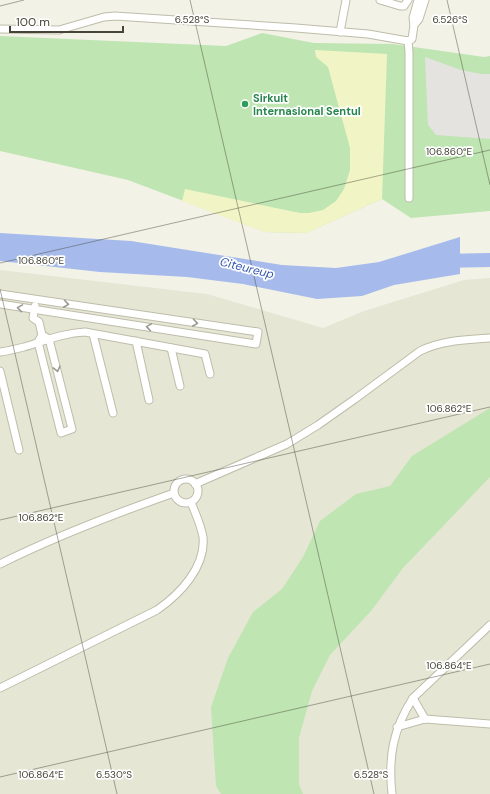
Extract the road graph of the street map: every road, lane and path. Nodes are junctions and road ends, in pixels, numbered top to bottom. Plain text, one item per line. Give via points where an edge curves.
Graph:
1 (346, 0) edge
2 (380, 0) edge
3 (408, 0) edge
4 (418, 0) edge
5 (425, 0) edge
6 (414, 25) junction
7 (0, 29) edge
8 (340, 32) junction
9 (408, 41) junction
10 (409, 198) dead end
11 (0, 294) edge
12 (36, 300) junction
13 (48, 302) junction
14 (0, 304) edge
15 (35, 310) junction
16 (46, 312) junction
17 (39, 322) junction
18 (93, 334) junction
19 (42, 335) junction
20 (490, 338) edge
21 (49, 339) junction
22 (38, 342) junction
23 (136, 342) junction
24 (170, 348) junction
25 (0, 352) edge
26 (0, 371) edge
27 (210, 374) dead end
28 (180, 386) dead end
29 (149, 400) dead end
30 (113, 413) dead end
31 (19, 450) dead end
32 (195, 484) junction
33 (174, 493) junction
34 (191, 502) junction
35 (0, 564) edge
36 (490, 625) edge
37 (0, 688) edge
38 (413, 698) junction
39 (425, 719) junction
40 (490, 724) edge
41 (397, 727) junction
42 (392, 794) edge

1 - 8 street
2 - 3 street via 400,6 404,6
4 - 6 street via 413,18
5 - 6 street via 419,19
6 - 9 street via 412,39
7 - 8 street via 59,30 115,16
8 - 9 street
9 - 10 street
11 - 12 street
12 - 13 street
12 - 15 street
13 - 16 street
13 -> 16 street via 258,332 256,344
15 -> 14 street
15 - 16 street
15 - 17 street via 33,318
16 - 17 street via 45,319
17 - 19 street
18 - 21 street via 72,332
18 - 23 street
18 - 30 street
19 - 21 street
19 - 22 street
20 - 32 street via 447,342 420,351 356,399 287,444
21 - 22 street
21 -> 22 street via 72,429 61,433
22 - 25 street
23 - 24 street
23 - 29 street
24 - 27 street via 205,354
24 - 28 street
26 - 31 street
32 - 33 street via 188,479 179,481
32 - 34 street via 198,492
33 - 34 street via 182,503
33 - 35 street via 75,529
34 - 37 street via 202,532 202,552 191,577 175,597 157,610
36 - 38 street
38 - 39 street
38 - 41 street
39 - 40 street
39 - 41 street
41 - 42 street via 391,753

